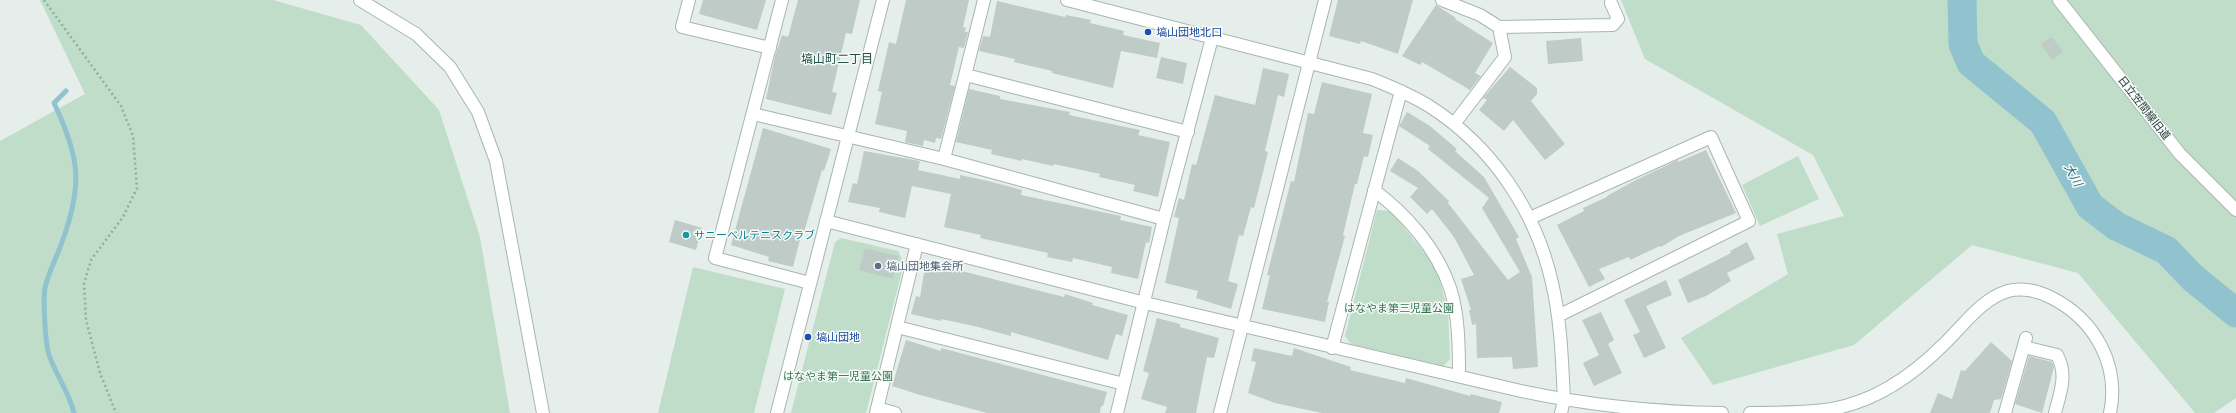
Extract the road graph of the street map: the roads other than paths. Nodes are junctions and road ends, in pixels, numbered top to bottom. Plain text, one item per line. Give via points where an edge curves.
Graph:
1 (360, 0) edge
2 (689, 0) edge
3 (782, 0) edge
4 (883, 0) edge
5 (984, 0) edge
6 (1067, 0) edge
7 (1325, 0) edge
8 (1442, 0) edge
9 (2059, 0) edge
10 (1083, 2) edge
11 (1612, 3) dead end
12 (1498, 27) junction
13 (1212, 38) junction
14 (770, 48) junction
15 (1308, 62) junction
16 (966, 75) junction
17 (1401, 91) junction
18 (753, 114) junction
19 (1454, 124) junction
20 (1188, 132) junction
21 (848, 136) junction
22 (944, 160) junction
23 (1374, 190) junction
24 (2236, 210) edge
25 (1530, 218) junction
26 (1164, 219) junction
27 (826, 221) junction
28 (917, 244) junction
29 (810, 283) junction
30 (1145, 303) junction
31 (1558, 316) junction
32 (1241, 325) junction
33 (897, 327) junction
34 (1332, 348) junction
35 (1459, 376) junction
36 (1124, 384) junction
37 (1564, 400) junction
38 (876, 411) edge
39 (1837, 411) edge
40 (1224, 412) edge
41 (543, 413) edge
42 (777, 413) edge
43 (895, 413) edge
44 (1117, 413) edge
45 (1561, 413) edge
46 (1722, 413) edge
47 (1750, 413) edge
48 (2005, 413) edge
49 (2055, 413) edge
50 (2110, 413) edge

1 - 41 street via 416,34 450,68 478,112 496,161
2 - 14 street via 682,27
3 - 14 street
4 - 21 street
5 - 16 street
6 - 10 street
7 - 15 street
8 - 12 street via 1480,15
9 - 24 street, 日立笠間線旧道 via 2180,154
10 - 13 street
11 - 12 street via 1618,19 1613,25
12 - 19 street via 1505,57
13 - 15 street
13 - 20 street
14 - 18 street
15 - 17 street via 1372,79
15 - 32 street
16 - 20 street
16 - 22 street
17 - 19 street via 1429,106
17 - 23 street
18 - 21 street
18 - 29 street via 715,258
19 - 25 street via 1493,164 1512,188
20 - 26 street
21 - 22 street
21 - 27 street
22 - 26 street
23 - 34 street
23 - 35 street via 1398,208 1435,255 1450,289 1459,343
25 - 31 street via 1544,250
25 - 31 street via 1712,137 1748,221
26 - 30 street
27 - 28 street
27 - 29 street
28 - 30 street
28 - 33 street
29 - 42 street
30 - 32 street
30 - 36 street
31 - 37 street
32 - 34 street
32 - 40 street
33 - 36 street
33 - 38 street
34 - 35 street
35 - 37 street
36 - 44 street
37 - 45 street
37 - 46 street via 1654,411
38 - 43 street
39 - 47 street
39 - 50 street via 1902,380 1919,368 1994,297 2009,291 2026,289 2062,303 2082,318 2097,336 2106,355 2111,377
48 - 49 street via 2025,343 2057,355 2061,362 2064,378

